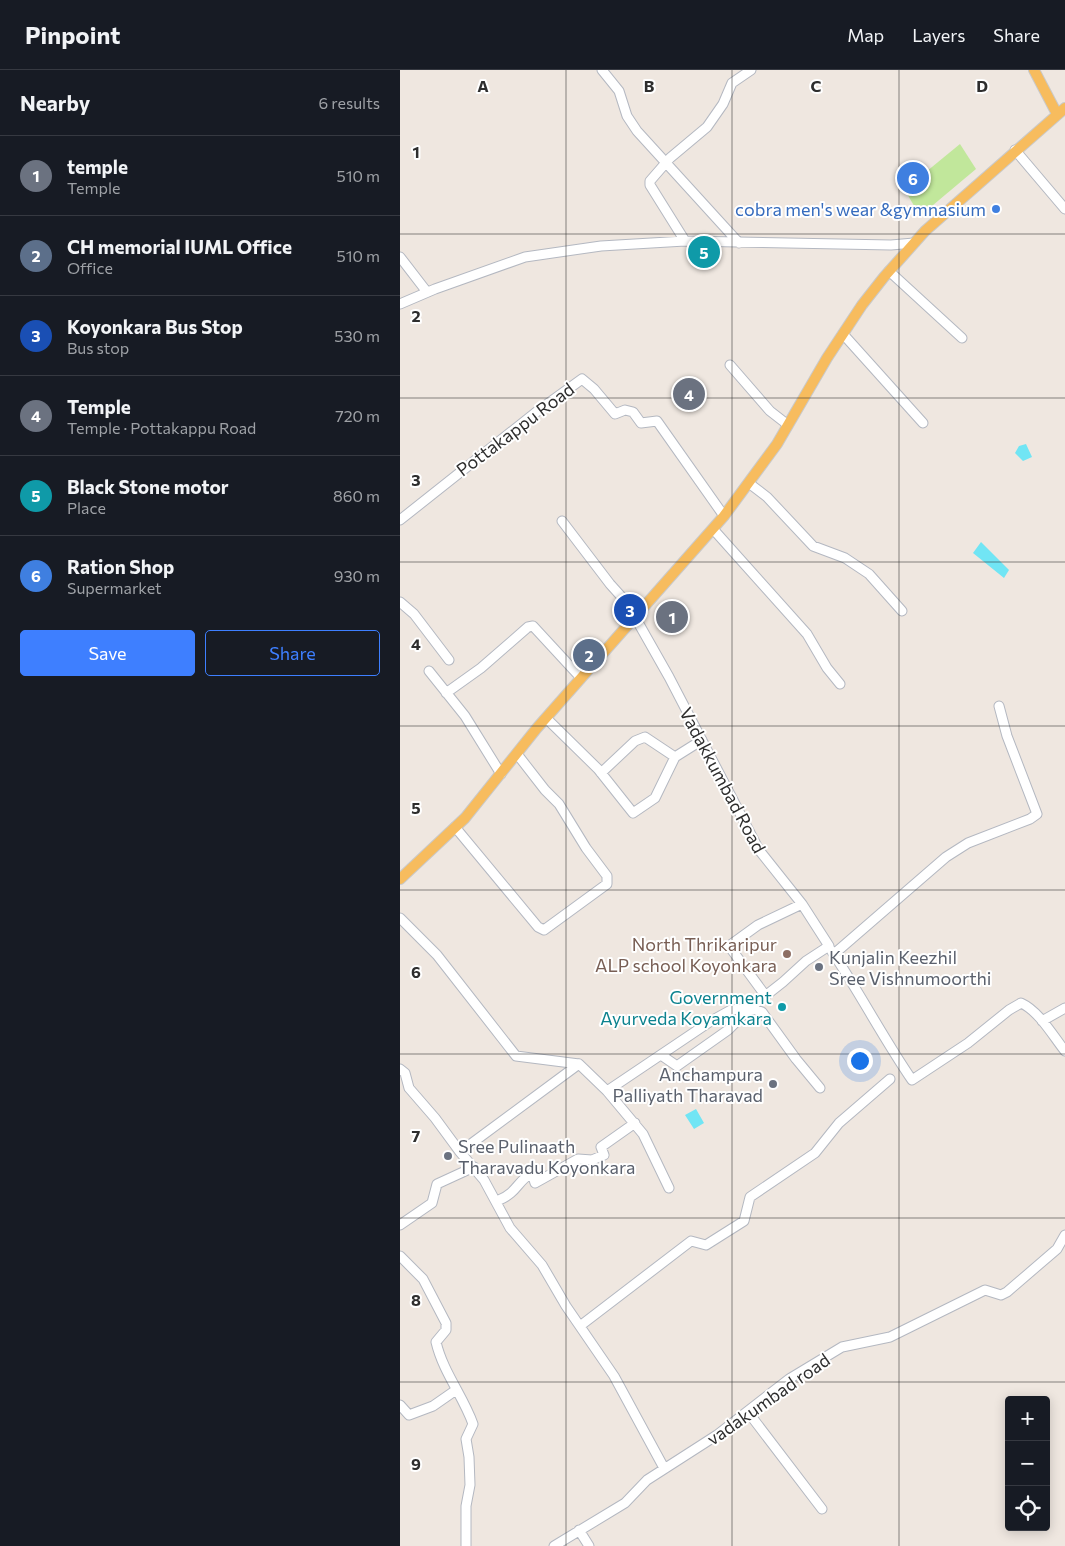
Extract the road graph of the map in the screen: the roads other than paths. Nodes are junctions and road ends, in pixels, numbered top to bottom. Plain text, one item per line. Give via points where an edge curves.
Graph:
1 (602, 70) edge
2 (751, 70) edge
3 (1034, 70) edge
4 (1061, 111) edge
5 (1015, 150) junction
6 (666, 163) junction
7 (1065, 209) edge
8 (685, 241) junction
9 (739, 243) junction
10 (914, 243) junction
11 (400, 257) edge
12 (890, 271) junction
13 (428, 292) junction
14 (400, 304) edge
15 (843, 334) junction
16 (962, 338) dead end
17 (730, 365) dead end
18 (923, 423) dead end
19 (788, 425) junction
20 (750, 484) junction
21 (724, 516) junction
22 (400, 520) edge
23 (562, 522) dead end
24 (713, 529) junction
25 (400, 602) edge
26 (902, 611) dead end
27 (636, 616) junction
28 (449, 660) dead end
29 (429, 671) dead end
30 (581, 678) junction
31 (840, 684) dead end
32 (446, 694) junction
33 (998, 706) dead end
34 (546, 718) junction
35 (702, 740) junction
36 (517, 754) junction
37 (675, 757) junction
38 (601, 773) junction
39 (501, 774) junction
40 (455, 827) junction
41 (400, 879) edge
42 (802, 904) junction
43 (400, 918) edge
44 (828, 946) junction
45 (834, 954) junction
46 (765, 995) junction
47 (750, 1008) junction
48 (1065, 1008) edge
49 (1042, 1021) junction
50 (1065, 1051) edge
51 (661, 1055) junction
52 (579, 1064) junction
53 (400, 1068) edge
54 (890, 1079) dead end
55 (820, 1088) dead end
56 (607, 1092) junction
57 (635, 1123) junction
58 (460, 1152) junction
59 (474, 1167) junction
60 (669, 1188) dead end
61 (499, 1200) dead end
62 (400, 1225) edge
63 (1065, 1235) edge
64 (400, 1256) edge
65 (580, 1326) junction
66 (456, 1390) junction
67 (400, 1405) edge
68 (748, 1412) junction
69 (664, 1468) junction
70 (822, 1509) dead end
71 (579, 1530) junction
72 (466, 1546) edge
73 (554, 1546) edge
74 (589, 1546) edge

1 - 6 street via 619,91 630,121
2 - 6 street via 732,83 723,104 707,127
3 - 4 main road
4 - 5 main road
5 - 7 street
5 - 10 main road
6 - 8 street via 650,185
6 - 9 street
8 - 9 street
8 - 13 street via 601,246 525,257
9 - 10 street
10 - 12 main road
11 - 13 street
12 - 15 main road
12 - 16 street
13 - 14 street
15 - 18 street
15 - 19 main road
17 - 19 street via 770,411
19 - 20 main road
20 - 21 main road
20 - 26 street via 767,497 813,546 845,558 869,574
21 - 22 street, Pottakappu Road via 657,421 641,423 632,412 625,410 615,414 582,379 512,430
21 - 24 main road
23 - 27 street, Vadakkumbad Road
24 - 27 main road
24 - 31 street via 807,634
25 - 28 street via 414,614
27 - 30 main road
27 - 35 street, Vadakkumbad Road
29 - 32 street
30 - 32 street via 533,626
30 - 34 main road
32 - 39 street via 469,722
33 - 45 street via 1037,814 946,857
34 - 36 main road
34 - 38 street
35 - 37 street
35 - 42 street, Vadakkumbad Road via 759,850
36 - 39 main road
36 - 40 street via 559,804 607,876 608,884 544,930 538,927
37 - 38 street via 645,737 635,741
37 - 38 street via 655,798 633,813
39 - 40 main road
40 - 41 main road
42 - 44 street, Vadakkumbad Road
42 - 46 street via 758,925 728,946
43 - 52 street via 437,955 516,1056
44 - 45 street
44 - 46 street
45 - 49 street via 883,1038 912,1080 968,1043 1018,1004 1027,1006
46 - 47 street
47 - 51 street via 731,1010
47 - 51 street via 728,1030 677,1066
47 - 55 street via 762,1012
48 - 49 street
49 - 50 street
51 - 56 street
52 - 56 street
52 - 58 street
53 - 58 street via 417,1100
54 - 65 street via 839,1122 815,1153 750,1197 744,1221 706,1245 690,1241
56 - 57 street
57 - 60 street
57 - 61 street via 601,1147 604,1155 592,1160 578,1159 535,1183 532,1172 511,1194
58 - 59 street
59 - 62 street via 437,1184 432,1203
59 - 65 street via 510,1228 542,1265
63 - 68 street, vadakumbad road via 1057,1249 1007,1292 1000,1295 985,1290 890,1337 842,1348 789,1379
64 - 66 street via 423,1279 446,1324 446,1330 436,1342
65 - 69 street via 614,1376
66 - 67 street via 420,1413 409,1415
66 - 72 street via 467,1406 473,1424 466,1440 470,1476
68 - 69 street, vadakumbad road
68 - 70 street
69 - 71 street, vadakumbad road via 625,1503
71 - 73 street, vadakumbad road
71 - 74 street

